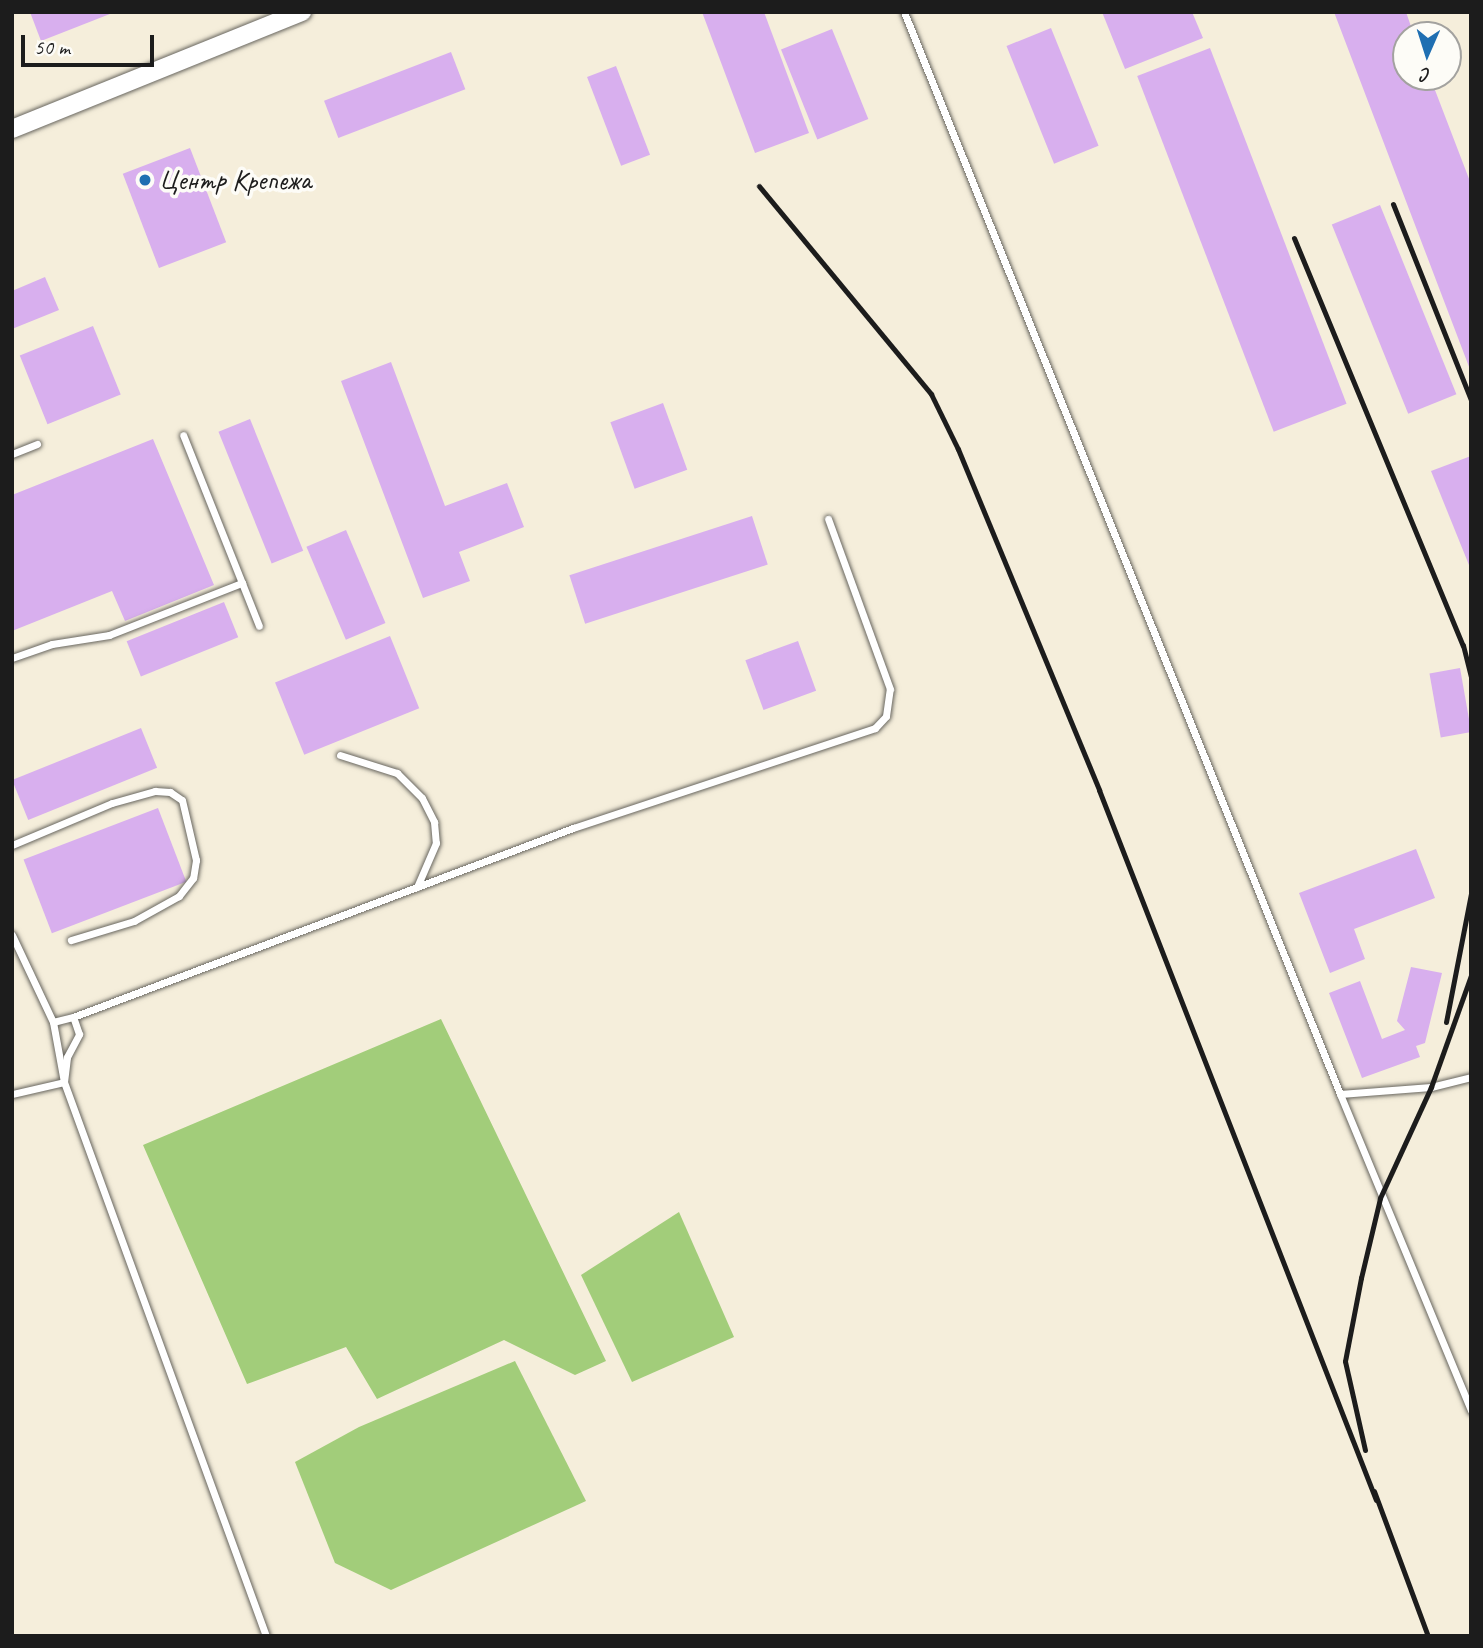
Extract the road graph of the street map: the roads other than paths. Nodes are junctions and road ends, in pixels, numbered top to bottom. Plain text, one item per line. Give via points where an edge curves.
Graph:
1 (302, 12) edge
2 (904, 12) edge
3 (12, 129) edge
4 (184, 435) dead end
5 (37, 444) dead end
6 (12, 454) edge
7 (828, 519) dead end
8 (242, 583) junction
9 (260, 626) dead end
10 (12, 659) edge
11 (340, 755) dead end
12 (12, 845) edge
13 (416, 887) junction
14 (12, 936) edge
15 (71, 940) dead end
16 (73, 1017) junction
17 (53, 1023) junction
18 (1471, 1077) edge
19 (64, 1082) junction
20 (12, 1094) edge
21 (1339, 1094) junction
22 (1471, 1411) edge
23 (266, 1636) edge

1 - 3 street
2 - 21 lane
4 - 8 lane
5 - 6 lane
7 - 13 lane via 890,690 886,716 875,728 573,828
8 - 9 lane
8 - 10 lane via 109,635 52,644
11 - 13 lane via 397,773 422,798 434,822 436,844
12 - 15 lane via 112,803 155,791 170,792 182,800 195,860 194,878 179,896 134,921
13 - 16 lane
14 - 17 lane
16 - 17 lane
16 - 19 lane via 79,1034 67,1057
17 - 19 lane
18 - 21 lane via 1431,1087
19 - 20 lane
19 - 23 lane
21 - 22 lane

